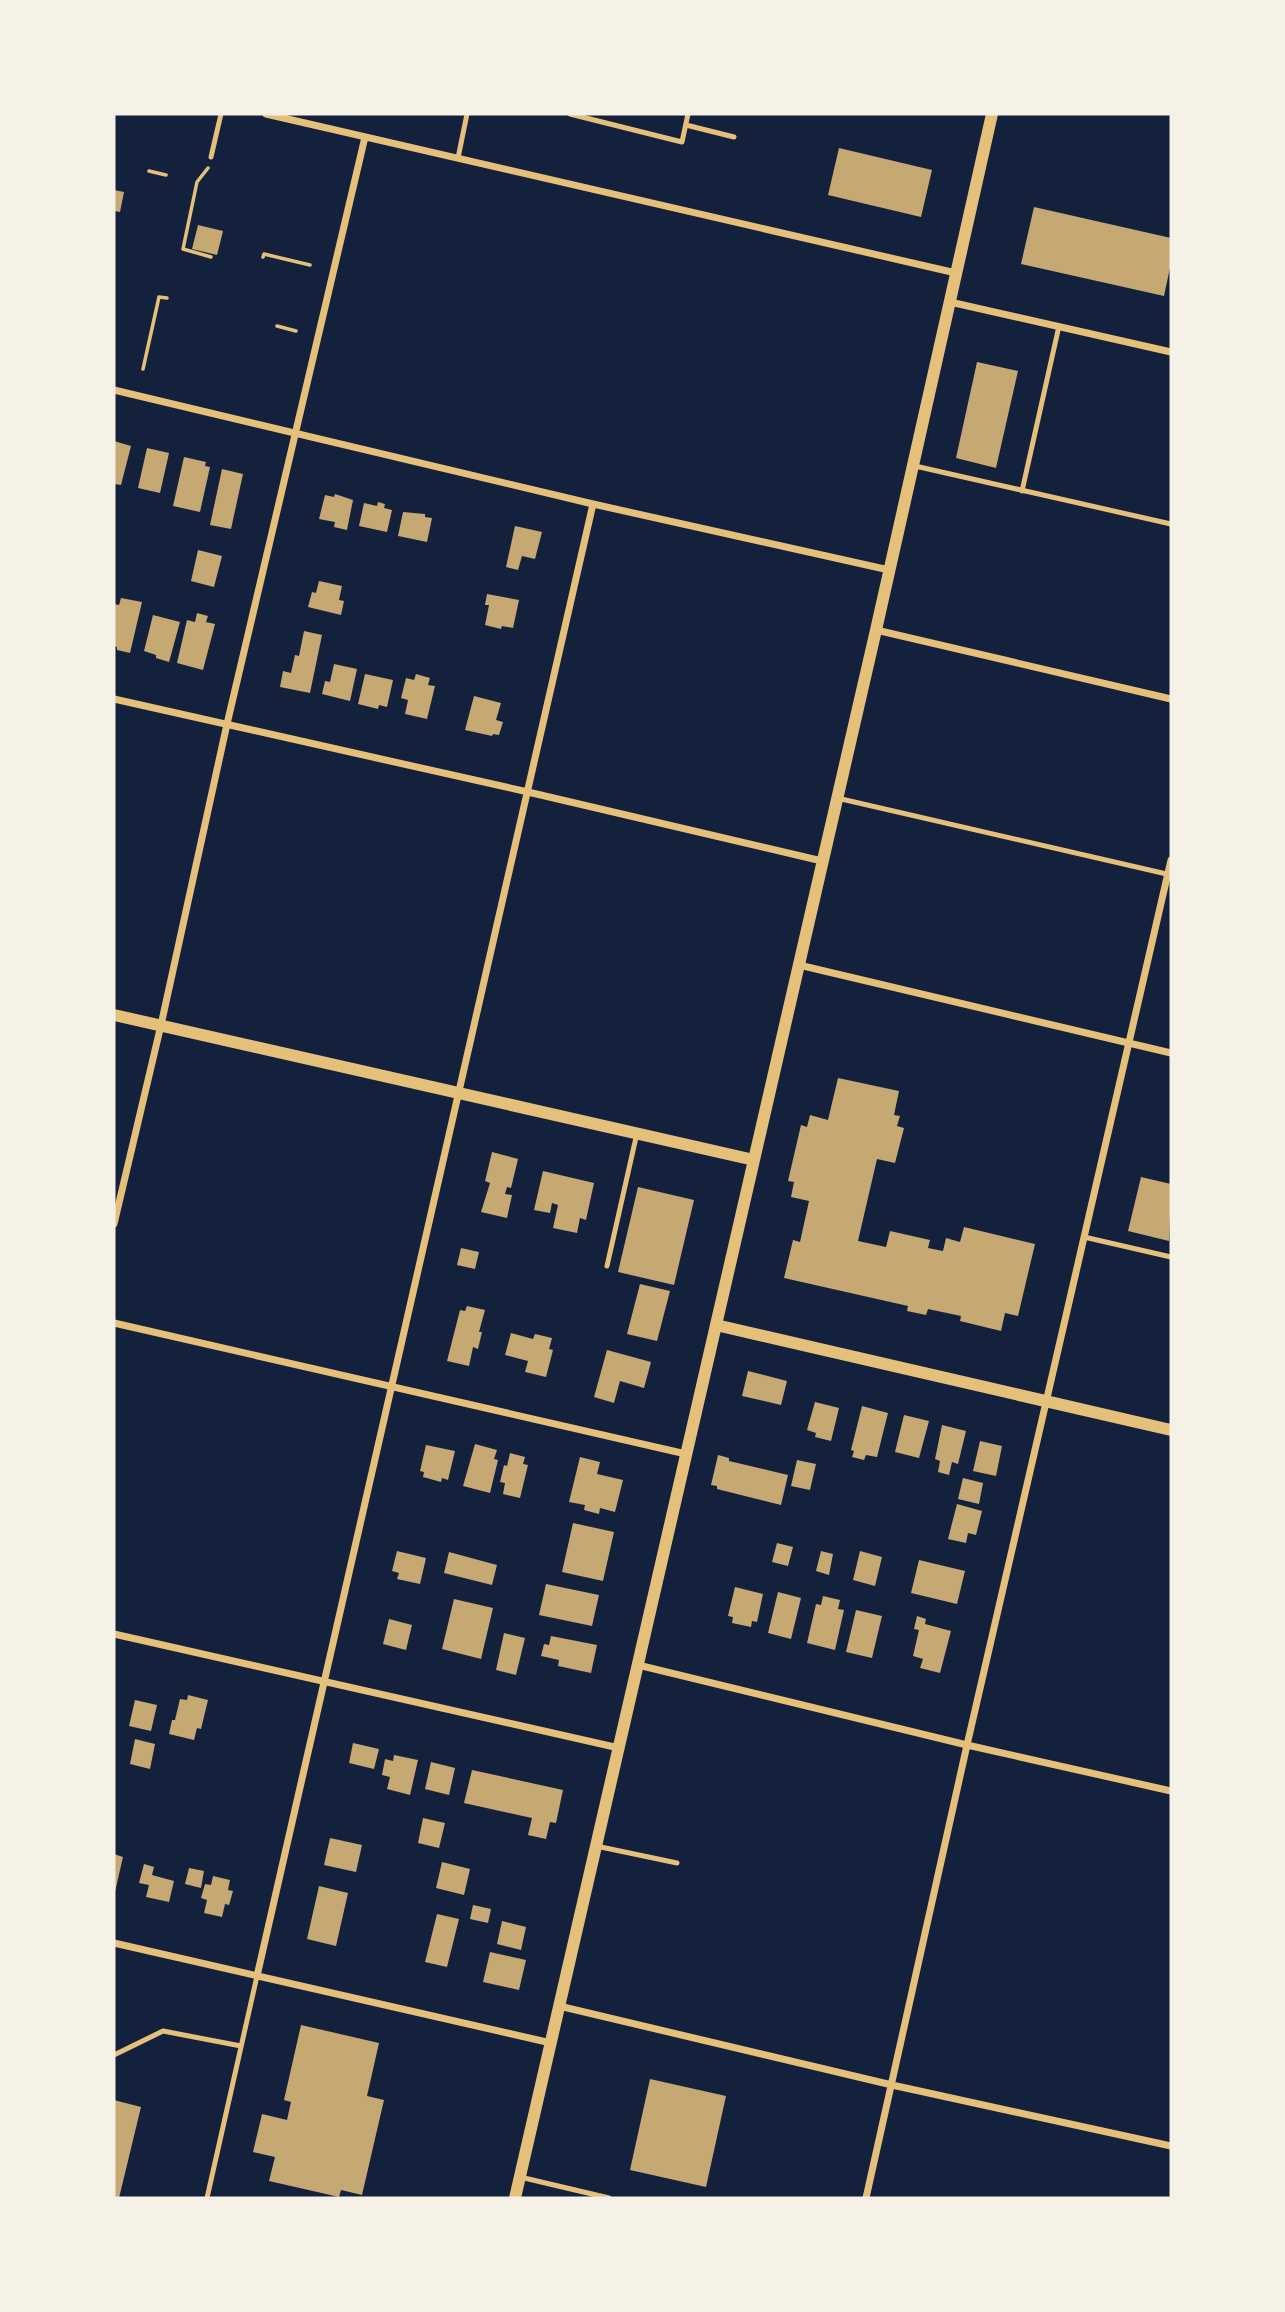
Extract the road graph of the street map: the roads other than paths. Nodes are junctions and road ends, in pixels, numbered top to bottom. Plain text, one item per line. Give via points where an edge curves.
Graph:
1 (221, 114) edge
2 (265, 114) edge
3 (467, 114) edge
4 (570, 114) edge
5 (688, 114) edge
6 (992, 114) edge
7 (686, 125) junction
8 (365, 137) junction
9 (734, 137) dead end
10 (211, 157) road end
11 (457, 158) junction
12 (956, 273) junction
13 (950, 302) junction
14 (1059, 326) junction
15 (1171, 352) edge
16 (114, 390) edge
17 (297, 432) junction
18 (913, 466) junction
19 (1022, 491) junction
20 (593, 504) junction
21 (1171, 524) edge
22 (889, 570) junction
23 (876, 630) junction
24 (114, 699) edge
25 (1171, 699) edge
26 (227, 724) junction
27 (528, 792) junction
28 (837, 798) junction
29 (1171, 860) edge
30 (822, 861) junction
31 (1170, 875) edge
32 (799, 965) junction
33 (114, 1014) edge
34 (161, 1025) junction
35 (1130, 1043) junction
36 (1171, 1053) edge
37 (460, 1092) junction
38 (637, 1133) junction
39 (754, 1160) junction
40 (114, 1224) edge
41 (1084, 1237) junction
42 (1171, 1257) edge
43 (607, 1266) dead end
44 (114, 1323) edge
45 (716, 1325) junction
46 (391, 1387) junction
47 (1046, 1400) junction
48 (1171, 1430) edge
49 (686, 1454) junction
50 (114, 1634) edge
51 (638, 1665) junction
52 (324, 1681) junction
53 (967, 1745) junction
54 (619, 1748) junction
55 (1171, 1791) edge
56 (596, 1846) junction
57 (677, 1863) dead end
58 (114, 1943) edge
59 (257, 1976) junction
60 (559, 2006) junction
61 (551, 2043) junction
62 (241, 2046) junction
63 (114, 2055) edge
64 (892, 2085) junction
65 (1171, 2146) edge
66 (520, 2177) junction
67 (206, 2198) edge
68 (515, 2198) edge
69 (609, 2198) edge
70 (866, 2198) edge

1 - 10 lane
2 - 8 street
3 - 11 lane
4 - 7 lane via 682,142
5 - 7 lane
6 - 12 street
7 - 9 lane
8 - 11 street
8 - 17 street
11 - 12 street
12 - 13 street
13 - 14 street
13 - 18 street
14 - 15 street
14 - 19 lane
16 - 17 street
17 - 20 street
17 - 26 street
18 - 19 lane
18 - 22 street
19 - 21 lane
20 - 22 street
20 - 27 street
22 - 23 street
23 - 25 street
23 - 28 street
24 - 26 street
26 - 27 street
26 - 34 street
27 - 30 street
27 - 37 street
28 - 30 street
28 - 31 lane
29 - 31 street
30 - 32 street
31 - 35 street
32 - 35 street
32 - 39 street
33 - 34 street
34 - 37 street
34 - 40 street
35 - 36 street
35 - 41 street
37 - 38 street
37 - 46 street
38 - 39 street
38 - 43 lane
39 - 45 street
41 - 42 lane
41 - 47 street
44 - 46 street
45 - 47 street
45 - 49 street
46 - 49 street
46 - 52 street
47 - 48 street
47 - 53 street
49 - 51 street
50 - 52 street
51 - 53 street
51 - 54 street
52 - 54 street
52 - 59 street
53 - 55 street
53 - 64 street
54 - 56 street
56 - 57 lane
56 - 60 street
58 - 59 street
59 - 61 street
59 - 62 lane
60 - 61 street
60 - 64 street
61 - 66 street
62 - 63 lane via 163,2031
62 - 67 lane
64 - 65 street
64 - 70 street
66 - 68 street
66 - 69 lane

